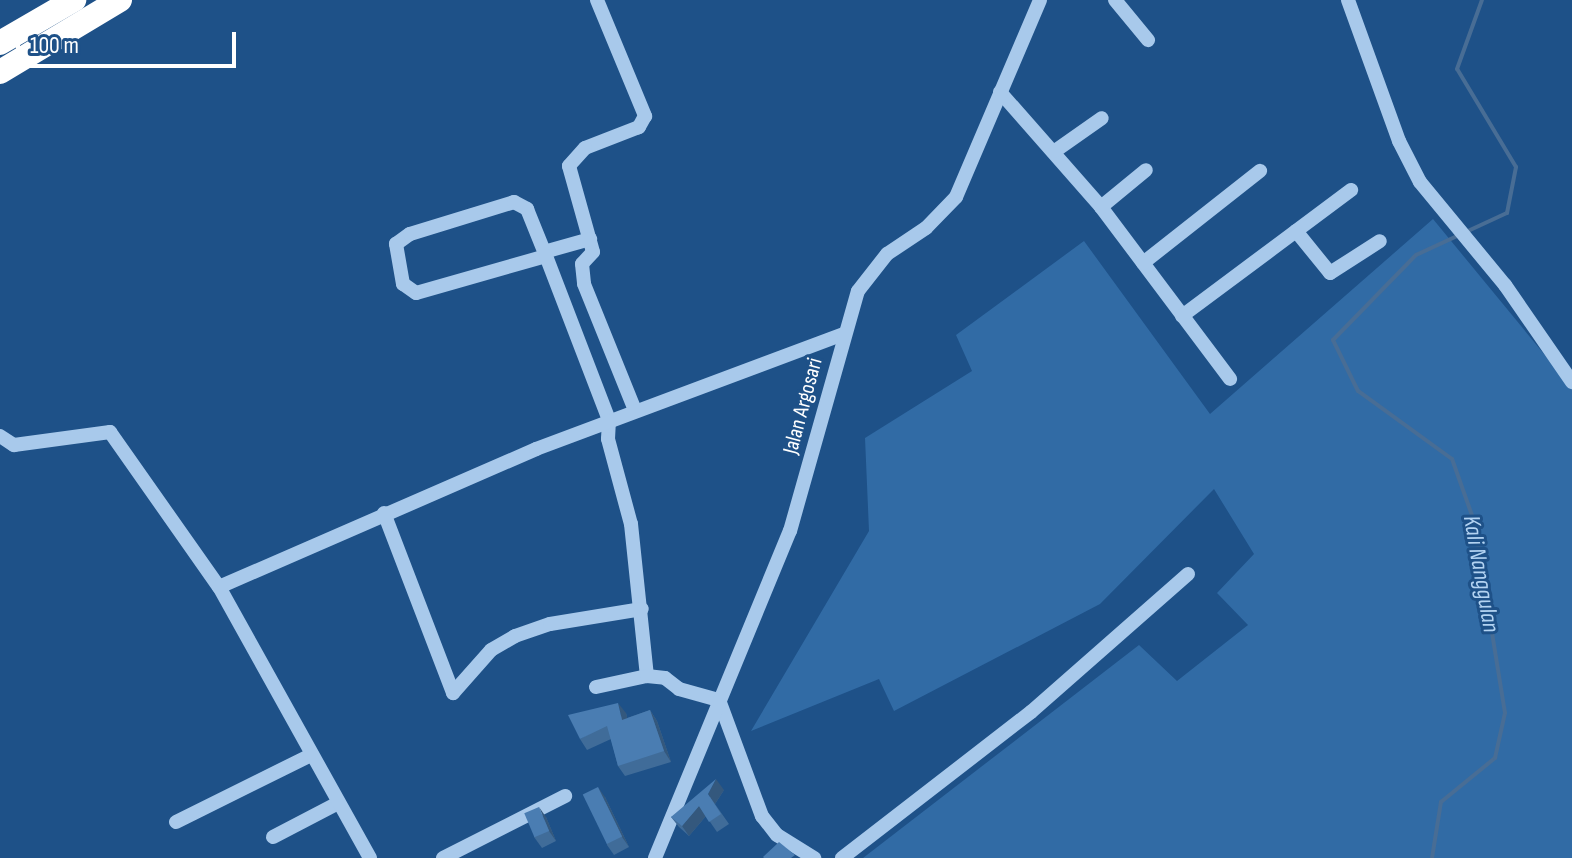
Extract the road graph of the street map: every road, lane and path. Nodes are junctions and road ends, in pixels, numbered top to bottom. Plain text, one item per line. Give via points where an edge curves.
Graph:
1 (74, 0) edge
2 (120, 0) edge
3 (597, 0) edge
4 (1040, 0) edge
5 (1115, 0) edge
6 (1348, 0) edge
7 (1148, 40) dead end
8 (0, 43) edge
9 (0, 72) edge
10 (1000, 92) junction
11 (1102, 118) dead end
12 (1055, 151) junction
13 (1146, 170) dead end
14 (1260, 171) dead end
15 (1351, 190) dead end
16 (1101, 207) junction
17 (1296, 231) junction
18 (590, 239) junction
19 (1380, 241) dead end
20 (545, 254) junction
21 (1143, 263) junction
22 (1182, 316) junction
23 (844, 334) junction
24 (1230, 379) dead end
25 (1572, 382) edge
26 (635, 410) junction
27 (609, 420) junction
28 (0, 436) edge
29 (384, 513) junction
30 (1188, 574) dead end
31 (219, 587) junction
32 (642, 609) junction
33 (647, 676) junction
34 (596, 687) dead end
35 (719, 700) junction
36 (309, 756) junction
37 (565, 796) dead end
38 (338, 803) junction
39 (176, 822) dead end
40 (273, 837) dead end
41 (370, 858) edge
42 (443, 858) edge
43 (655, 858) edge
44 (814, 858) edge
45 (842, 858) edge

1 - 8 highway
2 - 9 highway
3 - 18 street via 645,116 626,135 573,156 569,166
4 - 10 street, Jalan Argosari
5 - 7 street
6 - 25 street via 1408,161 1505,285
10 - 12 street
10 - 23 street, Jalan Argosari via 956,197 871,270
11 - 12 street
12 - 16 street
13 - 16 street
14 - 21 street
15 - 17 street
16 - 21 street
17 - 19 street via 1330,273
17 - 22 street
18 - 20 street
18 - 26 street via 591,257 582,264 584,284
20 - 20 street via 416,293 403,284 396,244 410,234 519,200
20 - 27 street
21 - 22 street
22 - 24 street
23 - 26 street
23 - 35 street, Jalan Argosari via 790,531
26 - 27 street
27 - 29 street
27 - 32 street via 608,439 631,524
28 - 31 street via 14,445 110,432
29 - 31 street
29 - 32 street via 453,693 491,650 515,636 550,624
30 - 45 street via 1031,712
31 - 36 street
32 - 33 street
33 - 34 street
33 - 35 street
35 - 43 street, Jalan Argosari
35 - 44 street via 767,825
36 - 38 street
36 - 39 street
37 - 42 street
38 - 40 street
38 - 41 street

